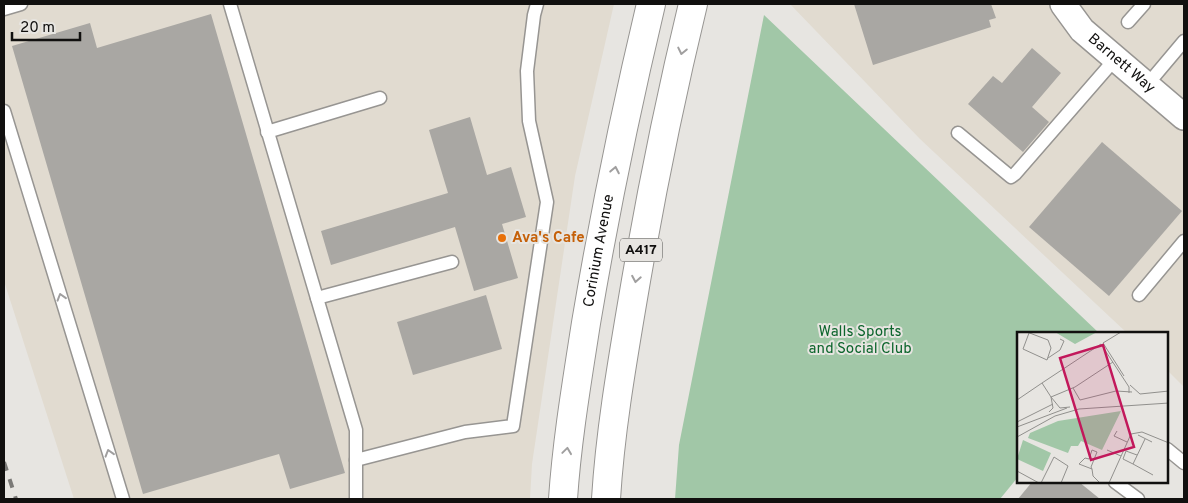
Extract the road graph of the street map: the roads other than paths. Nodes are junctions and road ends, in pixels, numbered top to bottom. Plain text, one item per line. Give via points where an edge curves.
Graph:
1 (21, 4) edge
2 (230, 4) edge
3 (537, 4) edge
4 (651, 4) edge
5 (693, 4) edge
6 (1063, 4) edge
7 (1144, 4) edge
8 (4, 9) edge
9 (1128, 22) dead end
10 (1184, 41) edge
11 (1116, 58) junction
12 (1147, 85) junction
13 (380, 98) dead end
14 (4, 111) edge
15 (1184, 117) edge
16 (267, 132) junction
17 (958, 133) dead end
18 (1184, 241) edge
19 (452, 262) dead end
20 (1139, 295) dead end
21 (317, 298) junction
22 (1168, 450) edge
23 (356, 460) junction
24 (1184, 463) edge
25 (1116, 483) edge
26 (123, 499) edge
27 (356, 499) edge
28 (563, 499) edge
29 (606, 499) edge
30 (1138, 499) edge

1 - 8 lane
2 - 16 lane
3 - 23 lane via 527,71 529,121 546,202 513,426 465,432
28 -> 4 highway, Corinium Avenue / A417 via 594,278
5 -> 29 highway, A417 via 637,275 619,380
6 - 11 street, Barnett Way via 1082,30
7 - 9 lane
10 - 12 lane
11 - 12 street, Barnett Way
11 - 17 lane via 1011,177
12 - 15 street, Barnett Way
13 - 16 lane
26 -> 14 lane
16 - 21 lane
18 - 20 lane
19 - 21 lane
21 - 23 lane via 356,430
22 - 24 lane
23 - 27 lane
25 - 30 lane

